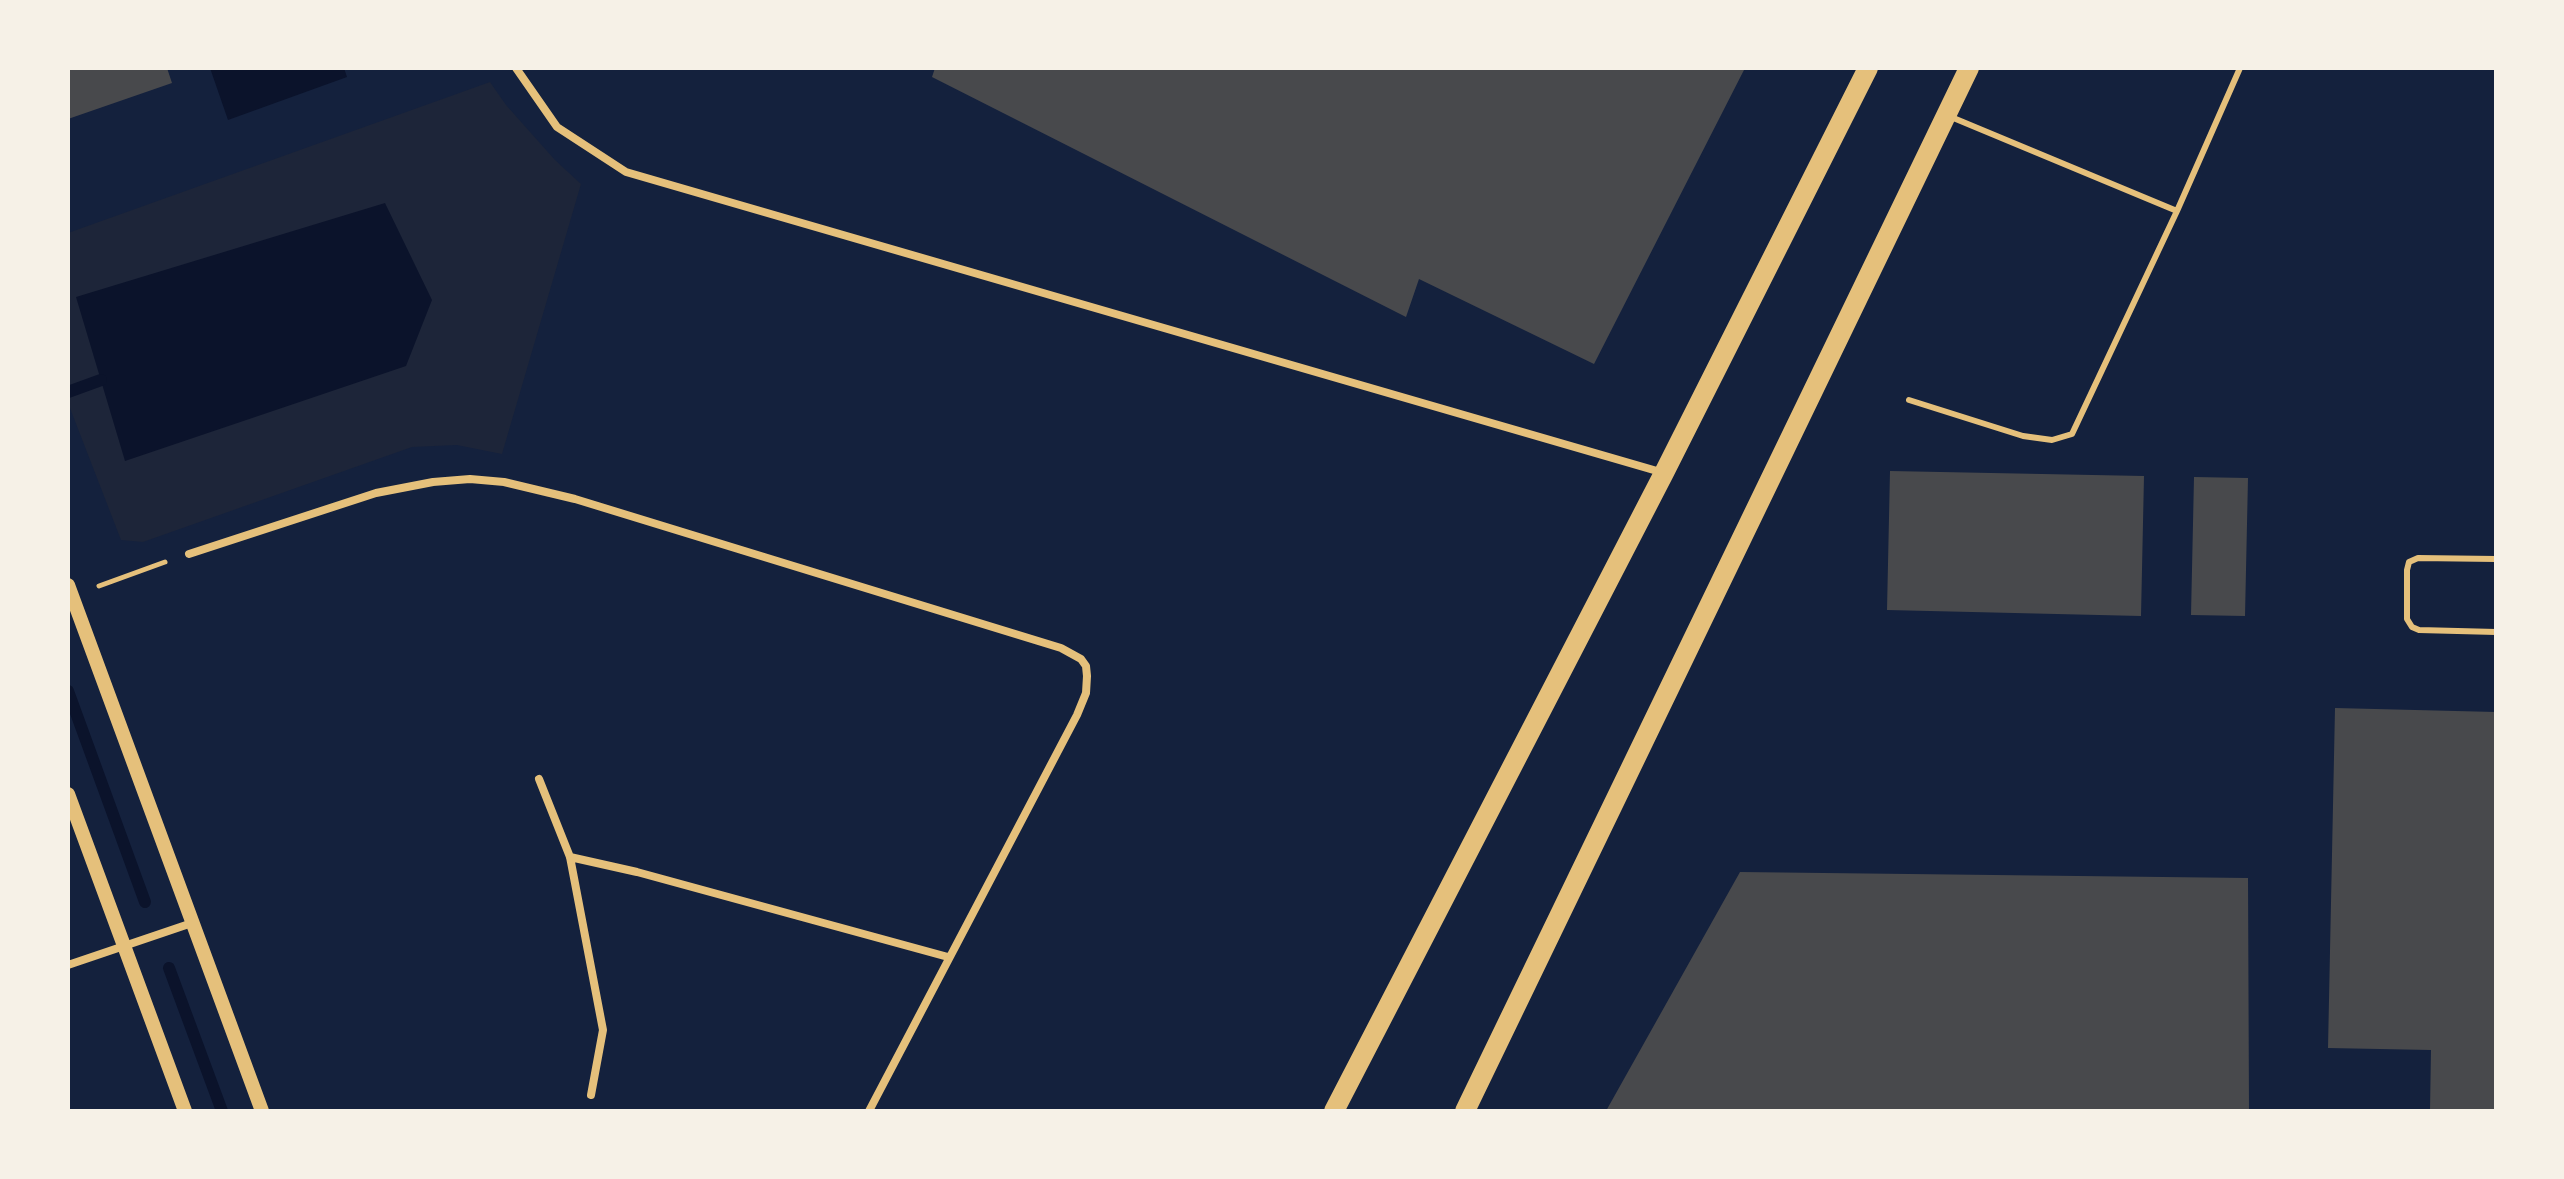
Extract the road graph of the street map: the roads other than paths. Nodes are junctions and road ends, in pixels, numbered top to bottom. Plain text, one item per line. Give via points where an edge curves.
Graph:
1 (516, 68) edge
2 (1868, 68) edge
3 (1969, 68) edge
4 (2240, 68) edge
5 (1947, 115) junction
6 (2177, 211) junction
7 (1909, 400) dead end
8 (1664, 473) junction
9 (189, 554) road end
10 (2496, 559) edge
11 (69, 592) edge
12 (2496, 632) edge
13 (539, 779) dead end
14 (68, 794) edge
15 (570, 857) junction
16 (192, 923) junction
17 (124, 946) junction
18 (948, 957) junction
19 (68, 965) edge
20 (591, 1095) dead end
21 (185, 1111) edge
22 (262, 1111) edge
23 (869, 1111) edge
24 (1334, 1111) edge
25 (1465, 1111) edge

1 - 8 street via 557,127 626,172
2 - 8 main road
3 - 5 main road
4 - 6 lane
5 - 6 lane
5 - 25 main road
6 - 7 lane via 2072,434 2052,440 2023,436
8 - 24 main road
9 - 18 street via 376,493 470,479 504,482 1061,648 1086,666 1086,693
10 - 12 lane via 2418,558 2407,570 2407,619 2412,627
11 - 16 street
13 - 15 street
14 - 17 street
15 - 18 street
15 - 20 street via 603,1030
16 - 17 street
16 - 22 street
17 - 19 street
17 - 21 street
18 - 23 street

